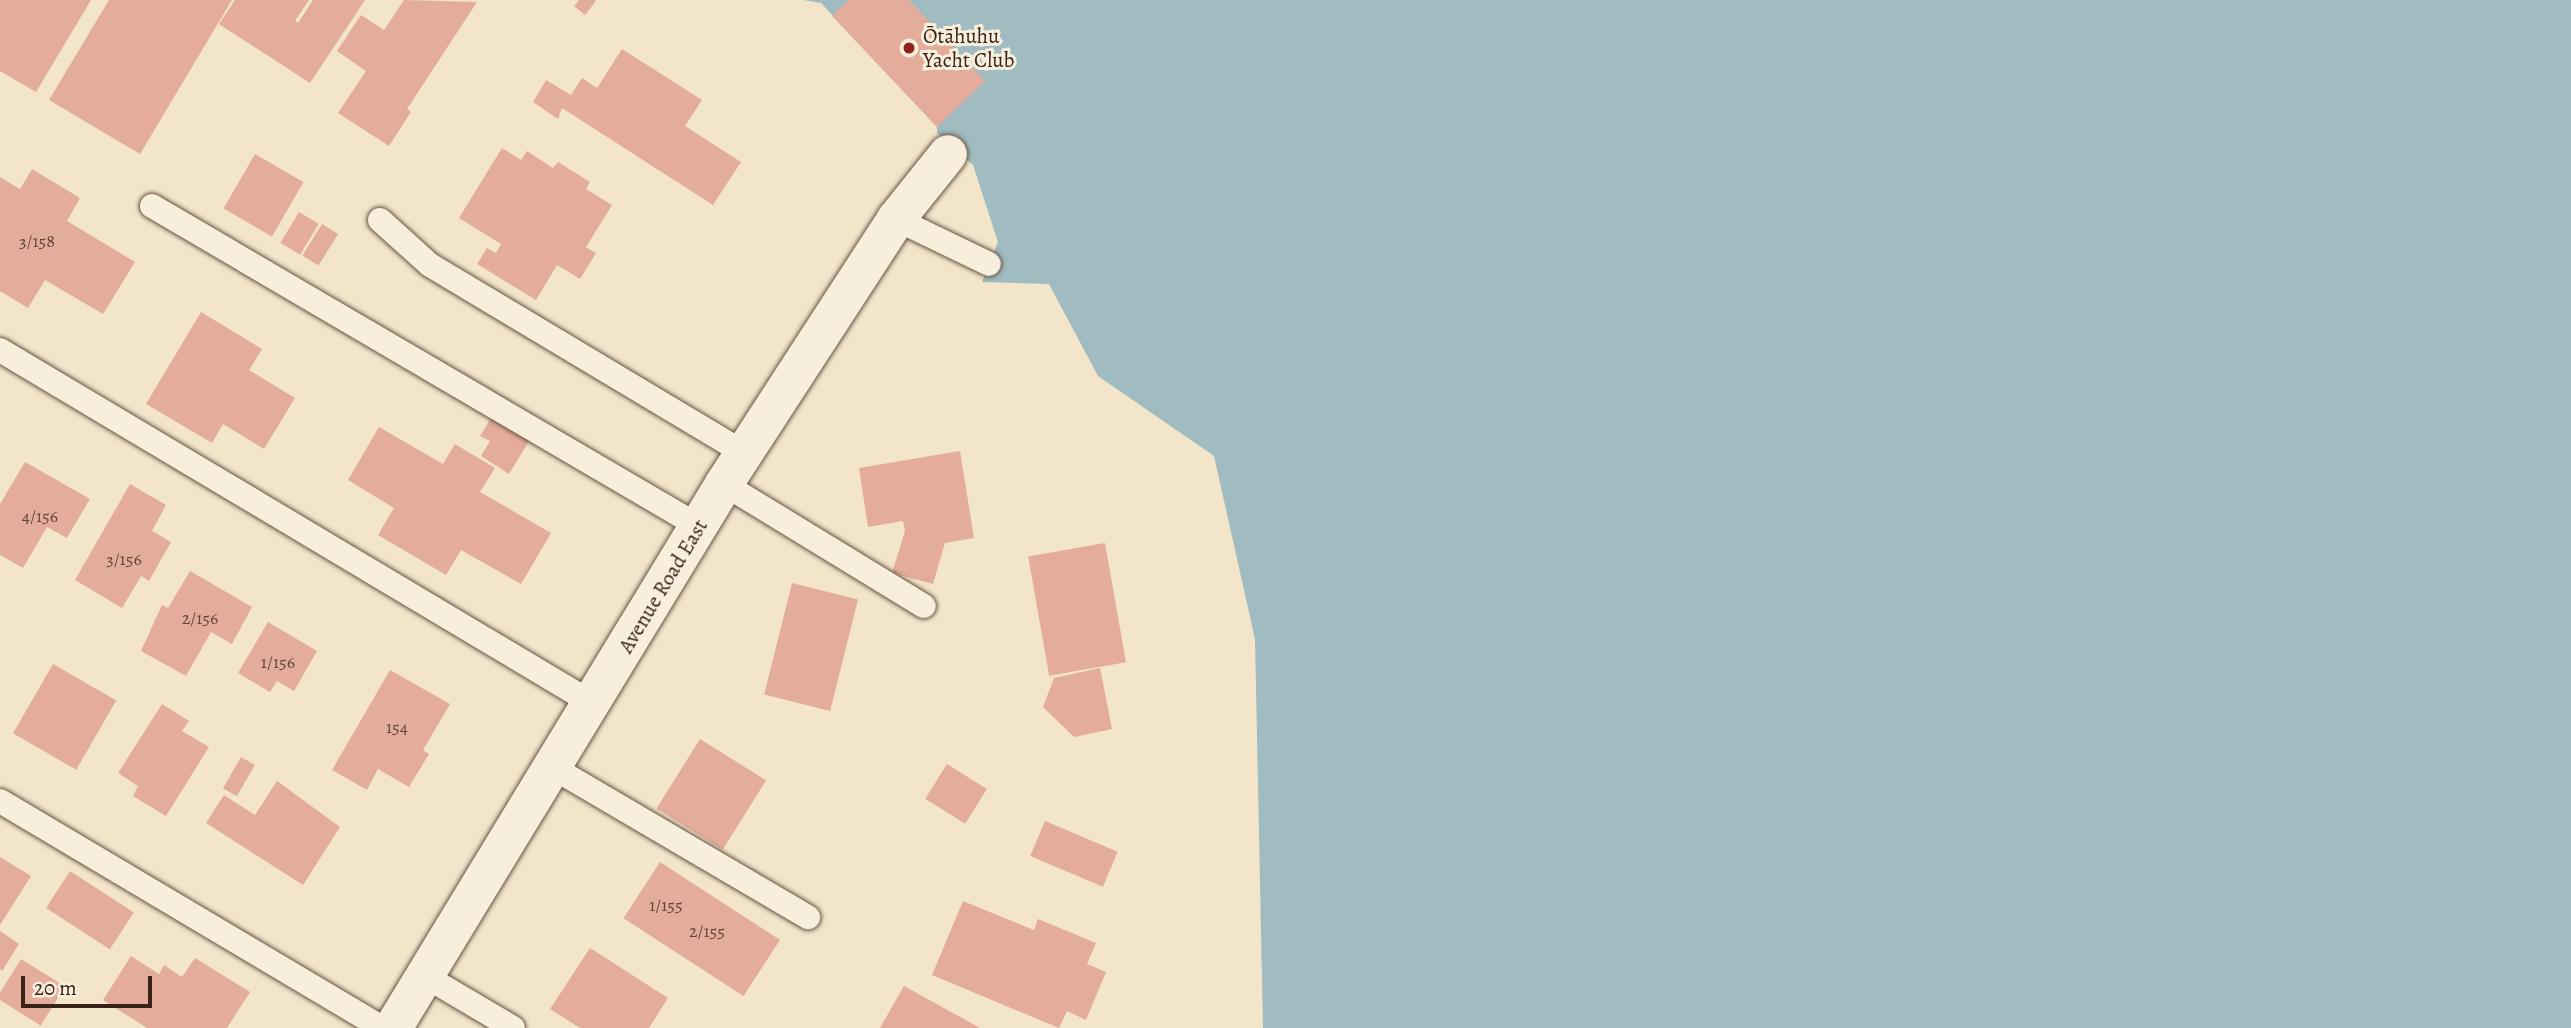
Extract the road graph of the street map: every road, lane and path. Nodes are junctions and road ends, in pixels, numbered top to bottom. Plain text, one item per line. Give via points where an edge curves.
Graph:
1 (948, 154) dead end
2 (152, 206) dead end
3 (896, 219) junction
4 (380, 220) dead end
5 (989, 264) dead end
6 (0, 350) edge
7 (746, 454) junction
8 (724, 484) junction
9 (700, 527) junction
10 (924, 606) dead end
11 (592, 703) junction
12 (552, 767) junction
13 (0, 801) edge
14 (808, 916) dead end
15 (425, 976) junction
16 (383, 1028) edge
17 (393, 1028) edge
18 (513, 1028) edge

1 - 3 street, Avenue Road East
2 - 9 lane
3 - 5 lane
3 - 7 street, Avenue Road East
4 - 7 lane via 430,265
6 - 11 lane
7 - 8 street, Avenue Road East
8 - 9 street, Avenue Road East
8 - 10 lane
9 - 11 street, Avenue Road East
11 - 12 street, Avenue Road East
12 - 14 lane
12 - 15 street, Avenue Road East
13 - 16 lane
15 - 17 street, Avenue Road East
15 - 18 lane

